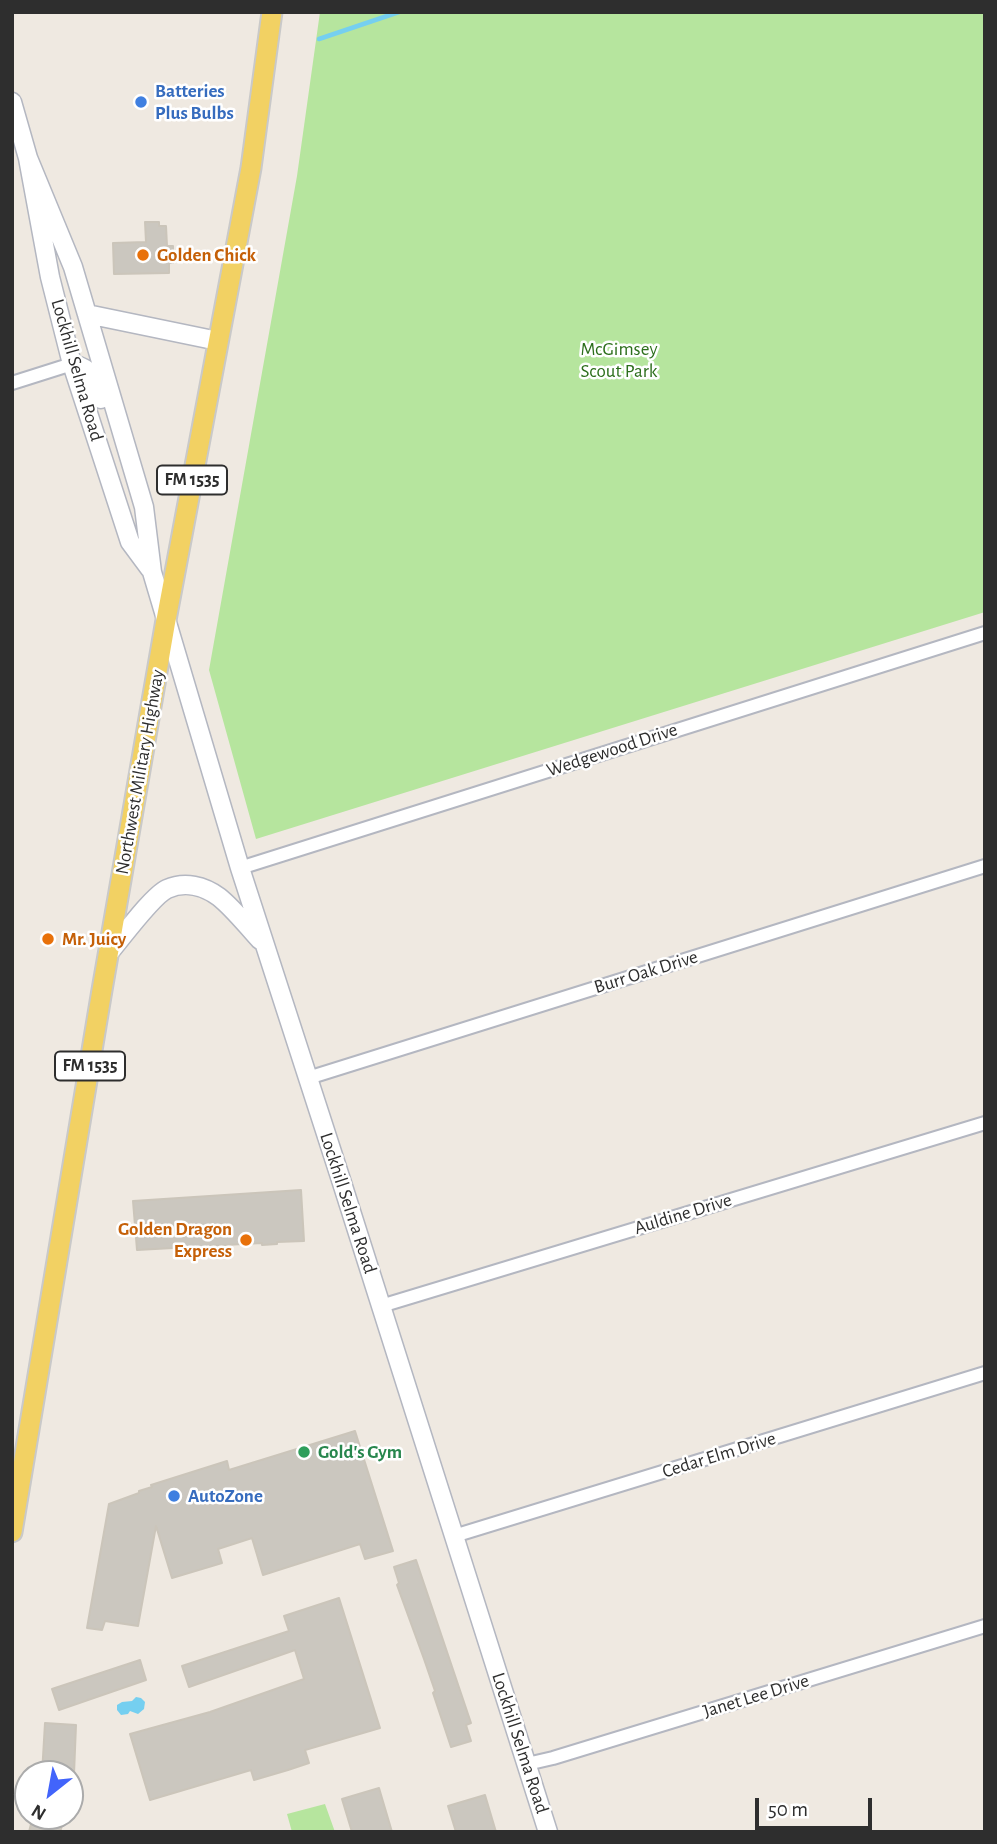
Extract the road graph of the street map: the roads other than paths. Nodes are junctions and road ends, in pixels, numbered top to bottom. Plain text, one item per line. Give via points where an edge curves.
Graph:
1 (272, 12) edge
2 (12, 102) edge
3 (28, 158) junction
4 (87, 314) junction
5 (218, 341) junction
6 (72, 364) junction
7 (12, 383) edge
8 (121, 427) junction
9 (152, 572) junction
10 (166, 620) junction
11 (985, 633) edge
12 (985, 866) edge
13 (240, 868) junction
14 (266, 947) junction
15 (108, 954) junction
16 (308, 1078) junction
17 (985, 1123) edge
18 (381, 1306) junction
19 (985, 1373) edge
20 (12, 1532) edge
21 (454, 1536) junction
22 (985, 1626) edge
23 (527, 1764) junction
24 (548, 1832) edge

1 - 5 main road, Northwest Military Highway via 251,168
2 - 3 main road, Lockhill Selma Road
3 - 4 main road, Lockhill Selma Road via 73,267
3 - 6 main road, Lockhill Selma Road
4 - 5 main road
4 - 8 main road, Lockhill Selma Road
5 - 10 main road, Northwest Military Highway / FM 1535
6 - 7 street
6 - 8 main road via 90,372 107,413
6 - 9 main road, Lockhill Selma Road via 130,542
8 - 9 main road, Lockhill Selma Road via 144,507
9 - 10 main road, Lockhill Selma Road
10 - 13 main road, Lockhill Selma Road
10 - 15 main road, Northwest Military Highway / FM 1535
11 - 13 street, Wedgewood Drive
12 - 16 street, Burr Oak Drive
13 - 14 main road, Lockhill Selma Road
14 - 15 main road via 218,896 195,885 166,889
14 - 16 main road, Lockhill Selma Road
15 - 20 main road, Northwest Military Highway / FM 1535
16 - 18 main road, Lockhill Selma Road
17 - 18 street, Auldine Drive
18 - 21 main road, Lockhill Selma Road
19 - 21 street, Cedar Elm Drive
21 - 23 main road, Lockhill Selma Road
22 - 23 street, Janet Lee Drive
23 - 24 main road, Lockhill Selma Road

